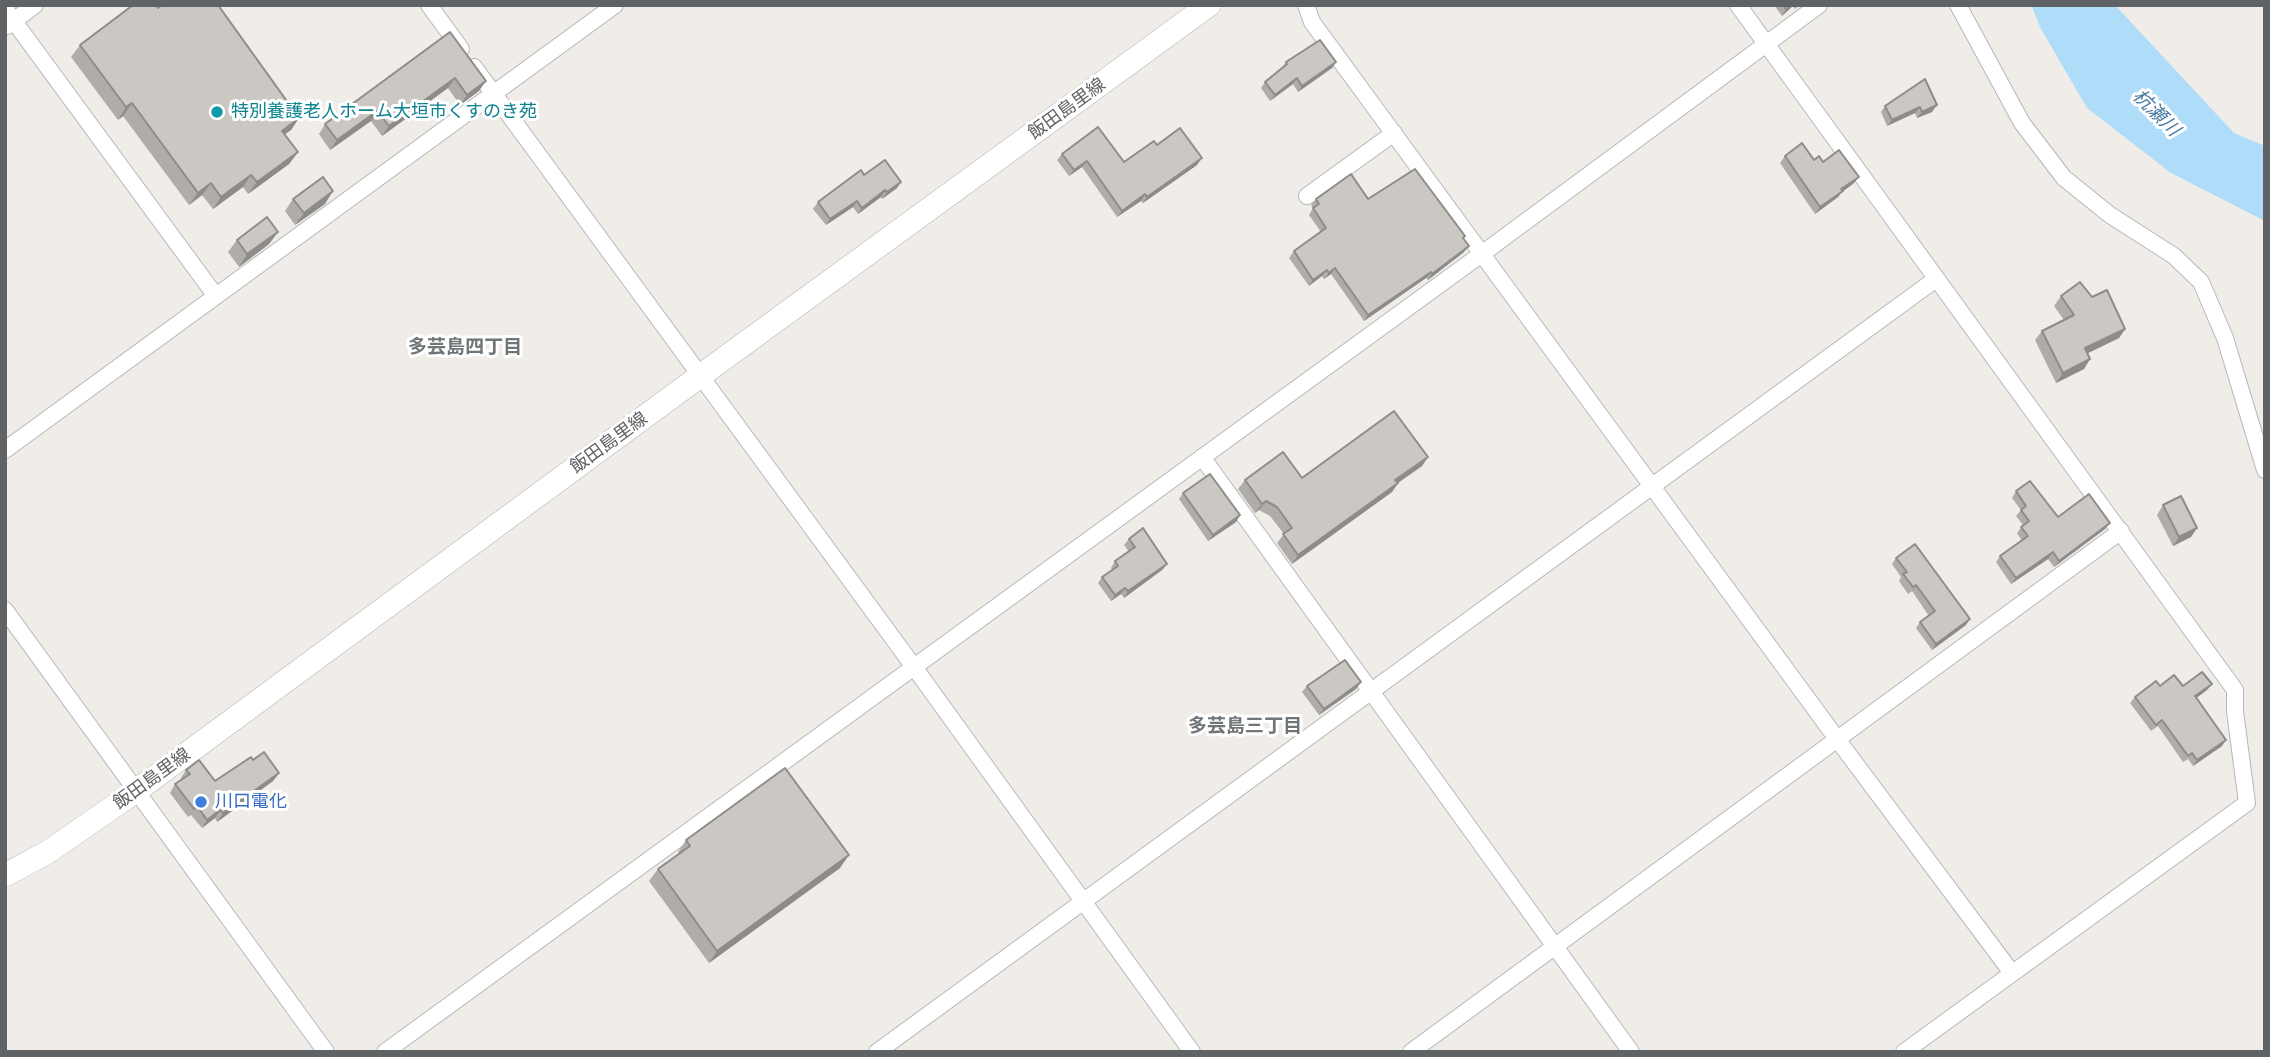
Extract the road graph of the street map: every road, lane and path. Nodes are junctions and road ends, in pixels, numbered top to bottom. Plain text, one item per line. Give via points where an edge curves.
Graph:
1 (35, 5) edge
2 (429, 5) edge
3 (615, 5) edge
4 (1209, 5) edge
5 (1306, 5) edge
6 (1738, 5) edge
7 (1819, 5) edge
8 (1958, 5) edge
9 (8, 19) edge
10 (1767, 44) junction
11 (492, 93) junction
12 (1394, 133) junction
13 (1307, 196) dead end
14 (1483, 253) junction
15 (1936, 279) junction
16 (215, 295) junction
17 (700, 376) junction
18 (5, 450) edge
19 (1202, 457) junction
20 (2265, 470) edge
21 (1653, 486) junction
22 (2121, 531) junction
23 (5, 610) edge
24 (914, 667) junction
25 (1371, 692) junction
26 (1837, 739) junction
27 (136, 791) junction
28 (5, 876) edge
29 (1084, 902) junction
30 (1555, 946) junction
31 (2012, 973) junction
32 (1412, 1051) edge
33 (326, 1052) edge
34 (385, 1052) edge
35 (877, 1052) edge
36 (1192, 1052) edge
37 (1631, 1052) edge
38 (1904, 1052) edge

1 - 9 street
2 - 11 street
3 - 11 street
4 - 17 main road, 飯田島里線
5 - 12 street via 1312,22
6 - 10 street
7 - 10 street
8 - 20 street via 2022,123 2064,178 2110,215 2174,256 2201,282 2225,338
9 - 16 street
10 - 14 street
10 - 15 street
11 - 16 street
11 - 17 street
12 - 13 street
12 - 14 street
14 - 19 street
14 - 21 street
15 - 21 street
15 - 22 street
16 - 18 street
17 - 24 street
17 - 27 main road, 飯田島里線
19 - 24 street
19 - 25 street
21 - 25 street
21 - 26 street
22 - 26 street
22 - 31 street via 2235,690 2247,803
23 - 27 street
24 - 29 street
24 - 34 street
25 - 29 street
25 - 30 street
26 - 30 street
26 - 31 street
27 - 28 main road, 飯田島里線
27 - 33 street
29 - 35 street
29 - 36 street
30 - 32 street
30 - 37 street
31 - 38 street

